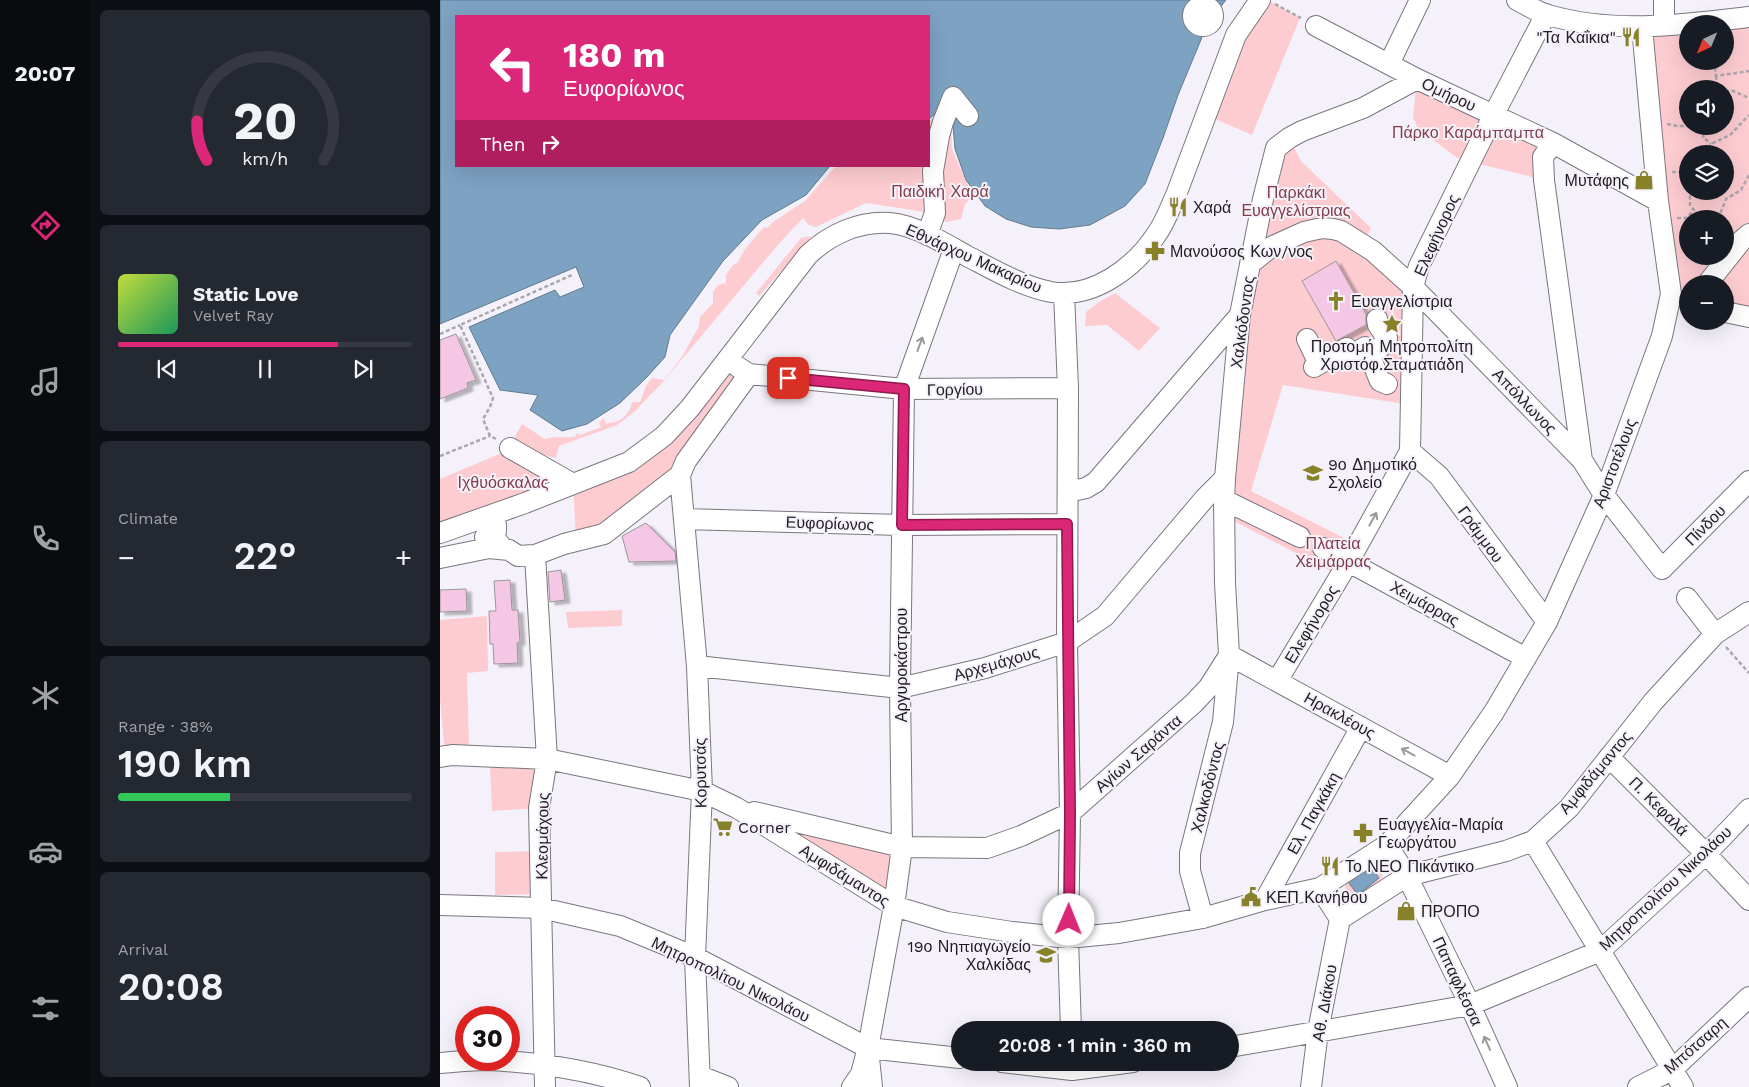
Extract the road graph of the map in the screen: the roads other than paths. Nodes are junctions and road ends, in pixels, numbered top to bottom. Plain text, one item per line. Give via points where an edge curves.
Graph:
1 (1260, 0) edge
2 (1420, 0) edge
3 (1517, 0) edge
4 (1669, 1) edge
5 (1546, 14) junction
6 (1749, 17) edge
7 (1212, 21) dead end
8 (1664, 25) junction
9 (1316, 26) road end
10 (1642, 27) junction
11 (1236, 35) junction
12 (1389, 64) junction
13 (1418, 79) junction
14 (1494, 114) junction
15 (968, 116) dead end
16 (1553, 144) junction
17 (1659, 208) junction
18 (1749, 234) edge
19 (927, 235) junction
20 (954, 249) junction
21 (1250, 264) junction
22 (1714, 275) edge
23 (1413, 287) junction
24 (1064, 293) junction
25 (1679, 297) edge
26 (1395, 313) junction
27 (1734, 314) edge
28 (1240, 315) junction
29 (1749, 317) edge
30 (1307, 340) dead end
31 (1369, 354) junction
32 (728, 360) junction
33 (749, 374) junction
34 (1398, 384) junction
35 (1068, 388) junction
36 (904, 389) junction
37 (510, 448) road end
38 (1410, 451) junction
39 (1582, 460) junction
40 (683, 468) junction
41 (1225, 478) junction
42 (1749, 481) edge
43 (573, 484) junction
44 (1068, 492) junction
45 (1604, 495) junction
46 (1224, 500) junction
47 (486, 518) junction
48 (684, 519) junction
49 (1067, 524) junction
50 (902, 525) junction
51 (440, 534) edge
52 (504, 550) junction
53 (535, 555) junction
54 (440, 558) edge
55 (1349, 561) junction
56 (1662, 569) joint
57 (1688, 598) dead end
58 (1749, 612) edge
59 (1547, 622) junction
60 (1715, 634) junction
61 (1067, 642) junction
62 (1229, 655) junction
63 (1526, 658) junction
64 (697, 666) junction
65 (1277, 681) junction
66 (900, 688) junction
67 (1361, 727) junction
68 (440, 757) edge
69 (1609, 757) junction
70 (547, 759) junction
71 (1450, 776) junction
72 (702, 791) junction
73 (738, 808) junction
74 (1749, 810) edge
75 (1070, 813) junction
76 (1533, 840) junction
77 (1387, 845) junction
78 (902, 848) junction
79 (1706, 854) junction
80 (1408, 876) junction
81 (1320, 888) junction
82 (1265, 900) junction
83 (1749, 900) edge
84 (440, 905) edge
85 (894, 906) junction
86 (541, 908) junction
87 (1203, 918) junction
88 (1340, 919) junction
89 (1068, 938) junction
90 (1600, 951) junction
91 (695, 957) junction
92 (1749, 997) edge
93 (1470, 1005) junction
94 (1071, 1021) edge
95 (1318, 1031) junction
96 (1239, 1045) edge
97 (868, 1048) junction
98 (951, 1057) edge
99 (440, 1063) edge
100 (544, 1065) junction
101 (1672, 1070) junction
102 (1059, 1071) edge
103 (1072, 1073) edge
104 (700, 1082) edge
105 (545, 1087) edge
106 (640, 1087) edge
107 (728, 1087) edge
108 (852, 1087) edge
109 (872, 1087) edge
110 (1311, 1087) edge
111 (1507, 1087) edge
112 (1638, 1087) edge
113 (1683, 1087) edge

1 - 11 street, Εθνάρχου Μακαρίου
2 - 12 street
3 - 5 street
4 - 8 street
5 - 10 street via 1598,25
5 - 14 street, Ελεφήνορος
6 - 8 street
7 - 11 street
8 - 10 street
9 - 12 street, Ομήρου
10 - 17 street, Αριστοτέλους
11 - 24 street, Εθνάρχου Μακαρίου via 1176,195 1157,234 1118,275 1082,291
12 - 13 street, Ομήρου
13 - 14 street, Ομήρου
13 - 21 street, Χαλκόδοντος via 1363,108 1302,131 1276,148
14 - 16 street, Ομήρου
14 - 23 street, Ελεφήνορος via 1419,266
15 - 19 street via 953,97 939,136 933,171 935,213
16 - 17 street, Ομήρου
16 - 39 street via 1543,157 1544,180
17 - 25 street, Αριστοτέλους
18 - 22 street
19 - 20 street, Εθνάρχου Μακαρίου
19 - 32 street, Εθνάρχου Μακαρίου via 891,223 868,224 819,245 798,267
20 - 24 street, Εθνάρχου Μακαρίου via 1026,285
36 -> 20 street, Αργυροκάστρου
21 - 23 street, Απόλλωνος via 1288,238 1332,228 1350,235 1373,251
21 - 28 street, Χαλκόδοντος
23 - 26 street, Ελεφήνορος
23 - 39 street, Απόλλωνος
24 - 35 street
25 - 45 street, Αριστοτέλους
26 - 31 street via 1378,325 1387,338 1381,347
26 - 34 street, Ελεφήνορος
27 - 29 street
28 - 41 street, Χαλκόδοντος
28 - 44 street via 1096,482
30 - 31 street via 1317,366 1347,348 1351,356 1365,348
31 - 34 street via 1380,381
32 - 33 street, Γοργίου
32 - 43 street via 664,436 629,462
33 - 36 street, Γοργίου
33 - 40 street
34 - 38 street, Ελεφήνορος
35 - 36 street, Γοργίου
35 - 44 street
36 - 50 street, Αργυροκάστρου
37 - 43 street
55 -> 38 street, Ελεφήνορος
38 - 59 street, Γράμμου via 1439,476
39 - 45 street, Απόλλωνος
40 - 48 street, Κορυτσάς
40 - 53 street via 604,534
41 - 46 street, Χαλκόδοντος
41 - 61 street, Αρχεμάχους via 1105,616
42 - 56 street, Πίνδου
43 - 47 street
44 - 49 street
45 - 56 street, Απόλλωνος
45 - 59 street, Αριστοτέλους
46 - 55 street, Χειμάρρας via 1300,537 1298,543 1320,554 1323,548
46 - 62 street, Χαλκόδοντος
47 - 51 street
47 - 52 street via 489,526 496,526 496,531 485,536 487,540 498,542
48 - 50 street, Ευφορίωνος
48 - 64 street, Κορυτσάς
49 - 50 street, Ευφορίωνος
49 - 61 street
50 - 66 street, Αργυροκάστρου
52 - 53 street via 518,556
52 - 54 street via 489,548
53 - 70 street, Κλεομάχους
55 - 63 street, Χειμάρρας
55 - 65 street, Ελεφήνορος
57 - 60 street
58 - 60 street, Αμφιδάμαντος
59 - 63 street, Αριστοτέλους
60 - 69 street, Αμφιδάμαντος via 1652,702
61 - 66 street, Αρχεμάχους via 985,668
61 - 75 street
62 - 65 street, Ηρακλέους
62 - 75 street, Αγίων Σαράντα via 1209,687 1194,703
62 - 87 street, Χαλκοδόντος via 1223,722 1190,853 1190,872
63 - 71 street, Αριστοτέλους
64 - 66 street, Αρχεμάχους
64 - 72 street, Κορυτσάς
65 - 67 street, Ηρακλέους
66 - 78 street, Αργυροκάστρου
71 -> 67 street, Ηρακλέους
67 - 82 street, Ελ. Παγκάκη
68 - 70 street, Αμφιδάμαντος
69 - 76 street, Αμφιδάμαντος via 1569,808
69 - 79 street, Π. Κεφαλά
70 - 72 street, Αμφιδάμαντος
70 - 86 street, Κλεομάχους via 539,808
71 - 77 street, Αριστοτέλους
72 - 73 street, Αμφιδάμαντος
72 - 91 street, Κορυτσάς
73 - 78 street, Αγίων Σαράντα
73 - 85 street, Αμφιδάμαντος
74 - 79 street, Μητροπολίτου Νικολάου
75 - 78 street, Αγίων Σαράντα via 987,848
75 - 89 street
76 - 80 street, Αμφιδάμαντος via 1506,851
76 - 90 street
77 - 80 street, Παπαφλέσσα
77 - 81 street, Αριστοτέλους
78 - 85 street, Αργυροκάστρου
79 - 83 street, Π. Κεφαλά
79 - 90 street, Μητροπολίτου Νικολάου
80 - 88 street, Αμφιδάμαντος
80 - 93 street, Παπαφλέσσα
81 - 82 street, Αμφιδάμαντος
81 - 88 street
82 - 87 street, Αμφιδάμαντος
84 - 86 street, Μητροπολίτου Νικολάου
85 - 89 street, Αμφιδάμαντος via 948,922
85 - 97 street, Αργυροκάστρου
86 - 91 street, Μητροπολίτου Νικολάου via 620,926
86 - 100 street, Κλεομάχους
87 - 89 street, Αμφιδάμαντος via 1119,933
88 - 95 street, Αθ. Διάκου
89 - 94 street
90 - 93 street, Μητροπολίτου Νικολάου
90 - 101 street
91 - 97 street, Μητροπολίτου Νικολάου
91 - 104 street, Κορυτσάς
92 - 101 street, Μπότσαρη
93 - 95 street, Μητροπολίτου Νικολάου
111 -> 93 street, Παπαφλέσσα
95 - 96 street, Μητροπολίτου Νικολάου
95 - 110 street, Αθ. Διάκου
97 - 98 street, Μητροπολίτου Νικολάου
97 - 108 street via 861,1074
97 - 109 street, Αργυροκάστρου
99 - 100 street via 484,1060
100 - 105 street, Κλεομάχους
100 - 106 street
101 - 112 street, Μπότσαρη
101 - 113 street
102 - 103 street
104 - 107 street

